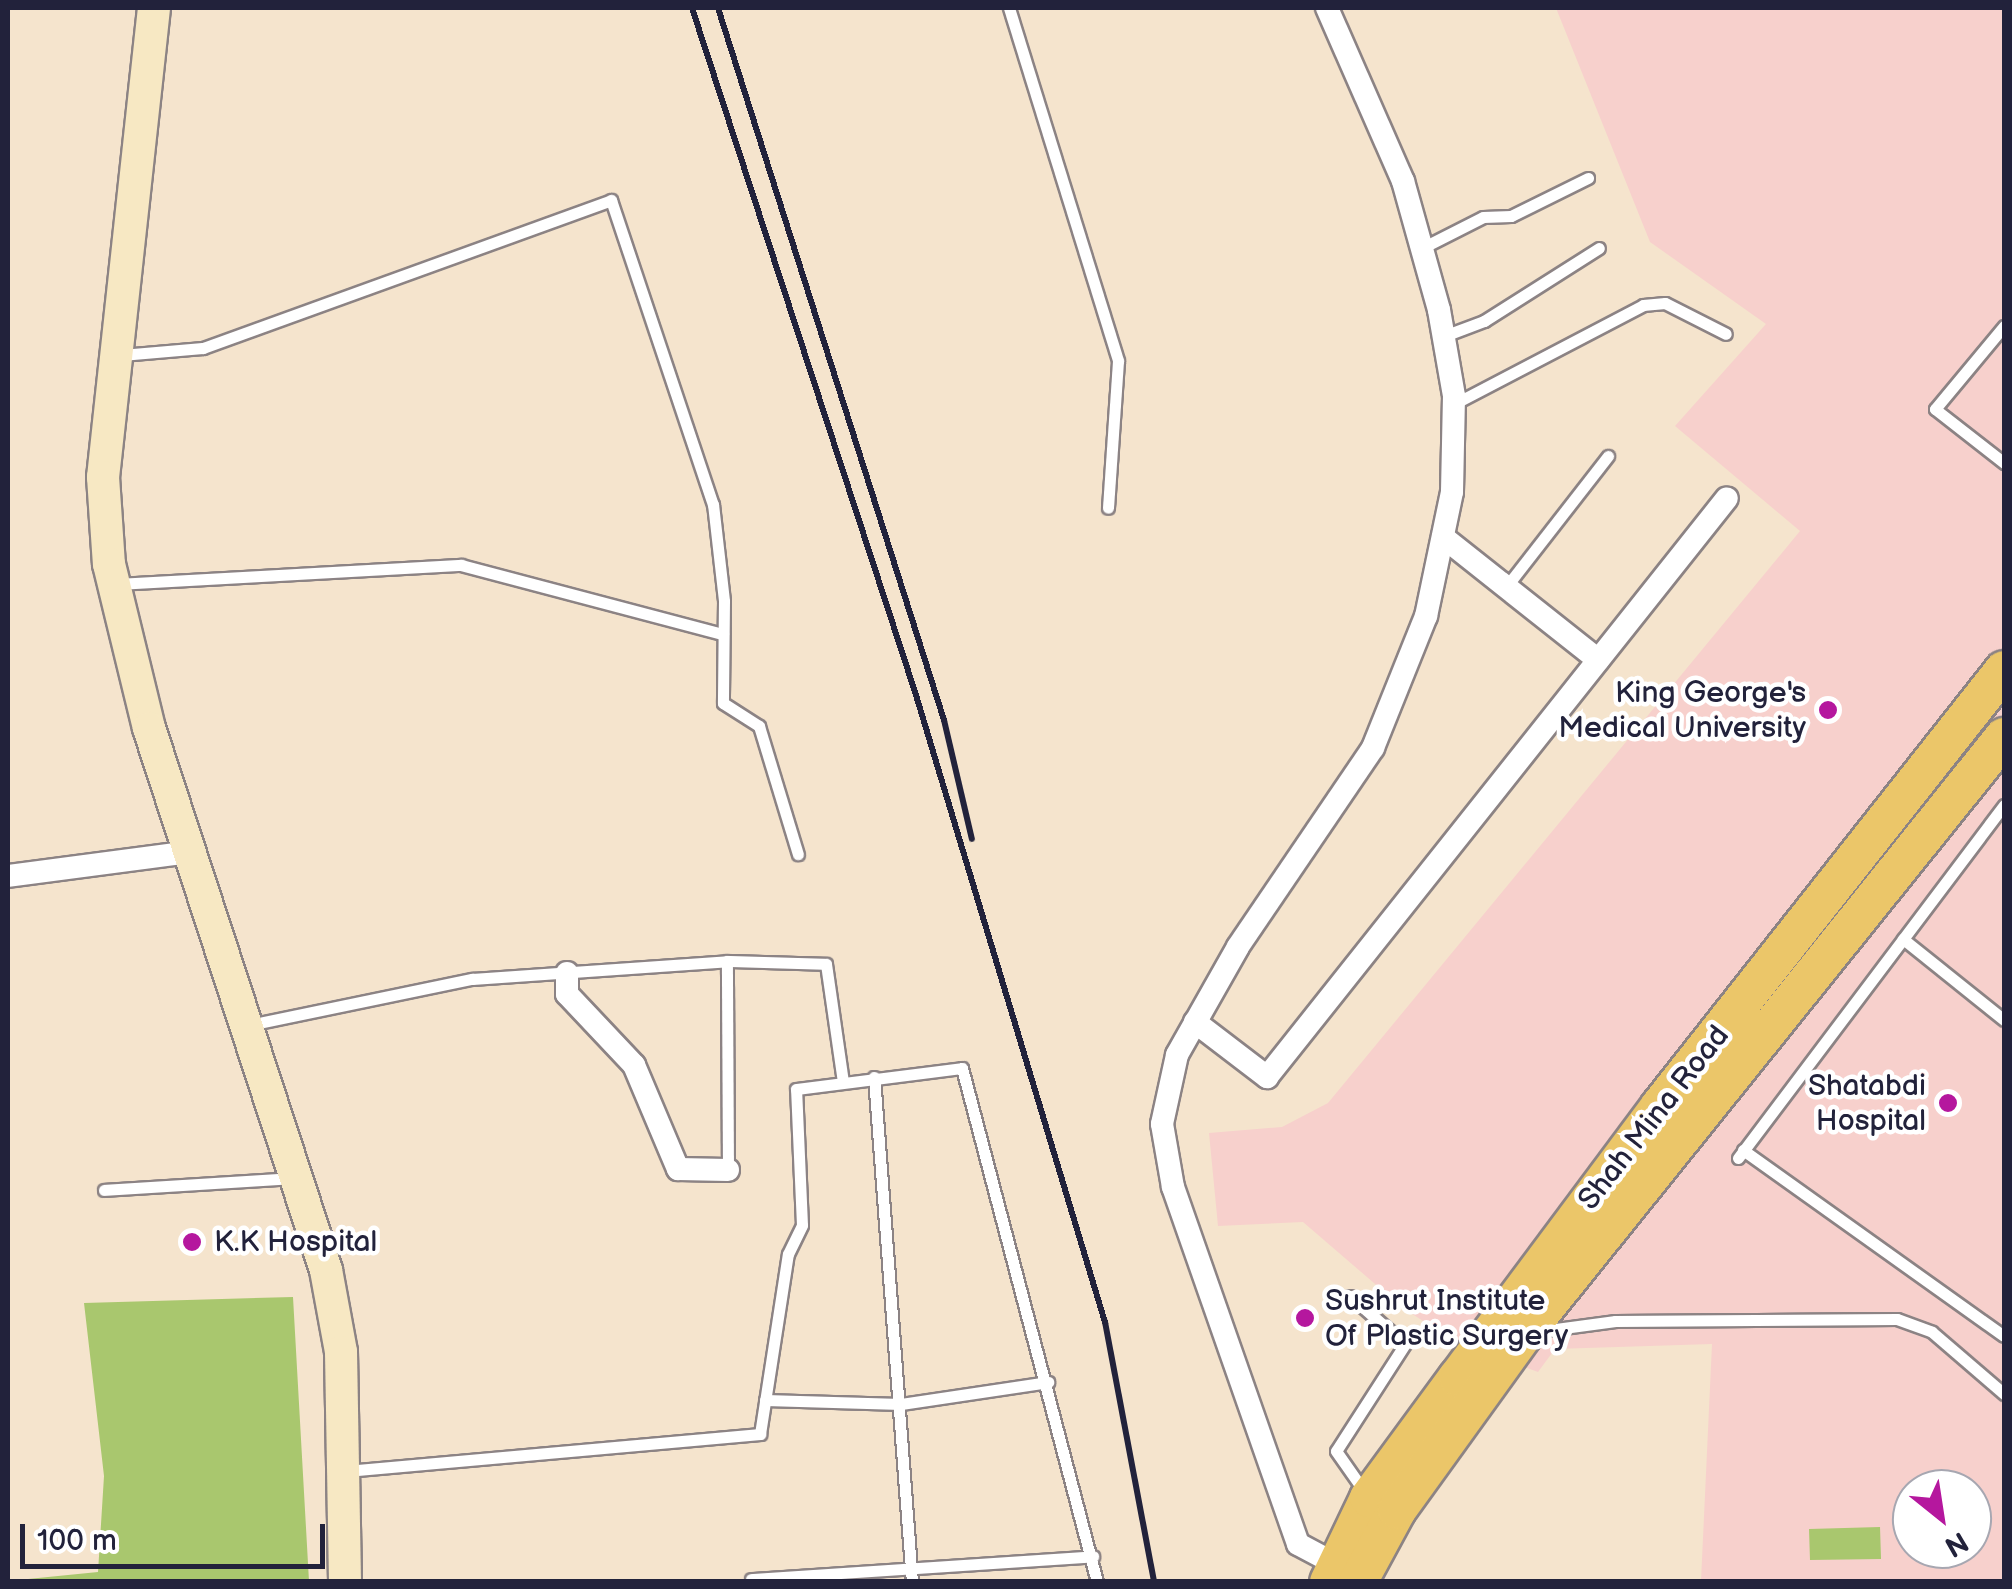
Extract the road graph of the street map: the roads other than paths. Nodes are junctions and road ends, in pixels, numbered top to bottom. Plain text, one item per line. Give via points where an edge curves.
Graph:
1 (154, 8) edge
2 (1009, 8) edge
3 (1327, 8) edge
4 (1588, 178) dead end
5 (1422, 248) junction
6 (1599, 248) dead end
7 (2004, 326) edge
8 (1726, 334) dead end
9 (1444, 336) junction
10 (117, 356) junction
11 (1454, 404) junction
12 (1608, 456) dead end
13 (2004, 463) edge
14 (1727, 498) dead end
15 (1108, 508) dead end
16 (1443, 536) junction
17 (114, 584) junction
18 (1506, 587) junction
19 (723, 634) junction
20 (1598, 660) junction
21 (2004, 670) edge
22 (2004, 737) edge
23 (1940, 754) junction
24 (1971, 779) junction
25 (2004, 806) edge
26 (191, 852) junction
27 (798, 854) dead end
28 (8, 876) edge
29 (1903, 939) junction
30 (728, 960) junction
31 (566, 974) junction
32 (1742, 1005) junction
33 (2004, 1020) edge
34 (1195, 1022) junction
35 (249, 1026) junction
36 (1772, 1029) junction
37 (874, 1077) junction
38 (843, 1082) junction
39 (728, 1170) joint
40 (298, 1178) junction
41 (104, 1190) dead end
42 (1350, 1296) dead end
43 (1512, 1328) junction
44 (2004, 1336) edge
45 (1048, 1382) junction
46 (2004, 1394) edge
47 (764, 1400) junction
48 (902, 1404) junction
49 (343, 1472) junction
50 (1369, 1498) junction
51 (1093, 1556) junction
52 (912, 1575) edge
53 (1345, 1575) edge
54 (751, 1579) dead end
55 (344, 1582) edge
56 (1097, 1582) edge

1 - 10 street
2 - 15 lane via 1118,361
3 - 5 street via 1403,181
4 - 5 lane via 1511,216 1482,217
5 - 9 street
6 - 9 lane via 1484,321
7 - 13 lane via 1935,409
8 - 11 lane via 1665,303 1643,305
9 - 11 street
10 - 17 street via 102,476
10 - 19 lane via 203,348 610,200 713,504
11 - 16 street via 1452,492
12 - 18 lane
14 - 20 street
16 - 18 street
16 - 34 street via 1426,616 1372,748
17 - 19 lane via 461,566
17 - 26 street via 149,728
18 - 20 street
19 - 27 lane via 723,703 759,726
20 - 34 street via 1267,1077
21 - 23 main road, Shah Mina Road
22 - 24 main road, Shah Mina Road
23 - 24 main road
23 - 32 main road, Shah Mina Road
24 - 36 main road, Shah Mina Road
25 - 29 lane
26 - 28 street
26 - 35 street
29 - 33 lane
29 - 44 lane via 1740,1154
30 - 31 lane
30 - 38 lane via 826,964
30 - 39 lane
31 - 35 lane via 472,979
31 - 39 street via 567,994 634,1064 678,1169
32 - 36 main road
32 - 43 main road, Shah Mina Road
34 - 53 street via 1176,1055 1162,1124 1173,1187 1298,1544
35 - 40 street
36 - 43 main road, Shah Mina Road
37 - 38 lane
37 - 45 lane via 962,1068
37 - 48 lane
38 - 47 lane via 796,1089 802,1225 788,1254
40 - 41 lane
40 - 49 street via 326,1270 341,1352
42 - 50 lane via 1405,1344 1336,1451
43 - 46 lane via 1897,1319 1932,1332
43 - 50 main road, Shah Mina Road
43 - 53 main road, Shah Mina Road via 1397,1510
45 - 48 lane
45 - 51 lane
47 - 48 lane
47 - 49 lane via 760,1434
48 - 52 lane
49 - 55 street
50 - 53 main road, Shah Mina Road
51 - 52 lane
51 - 56 lane
52 - 54 lane

